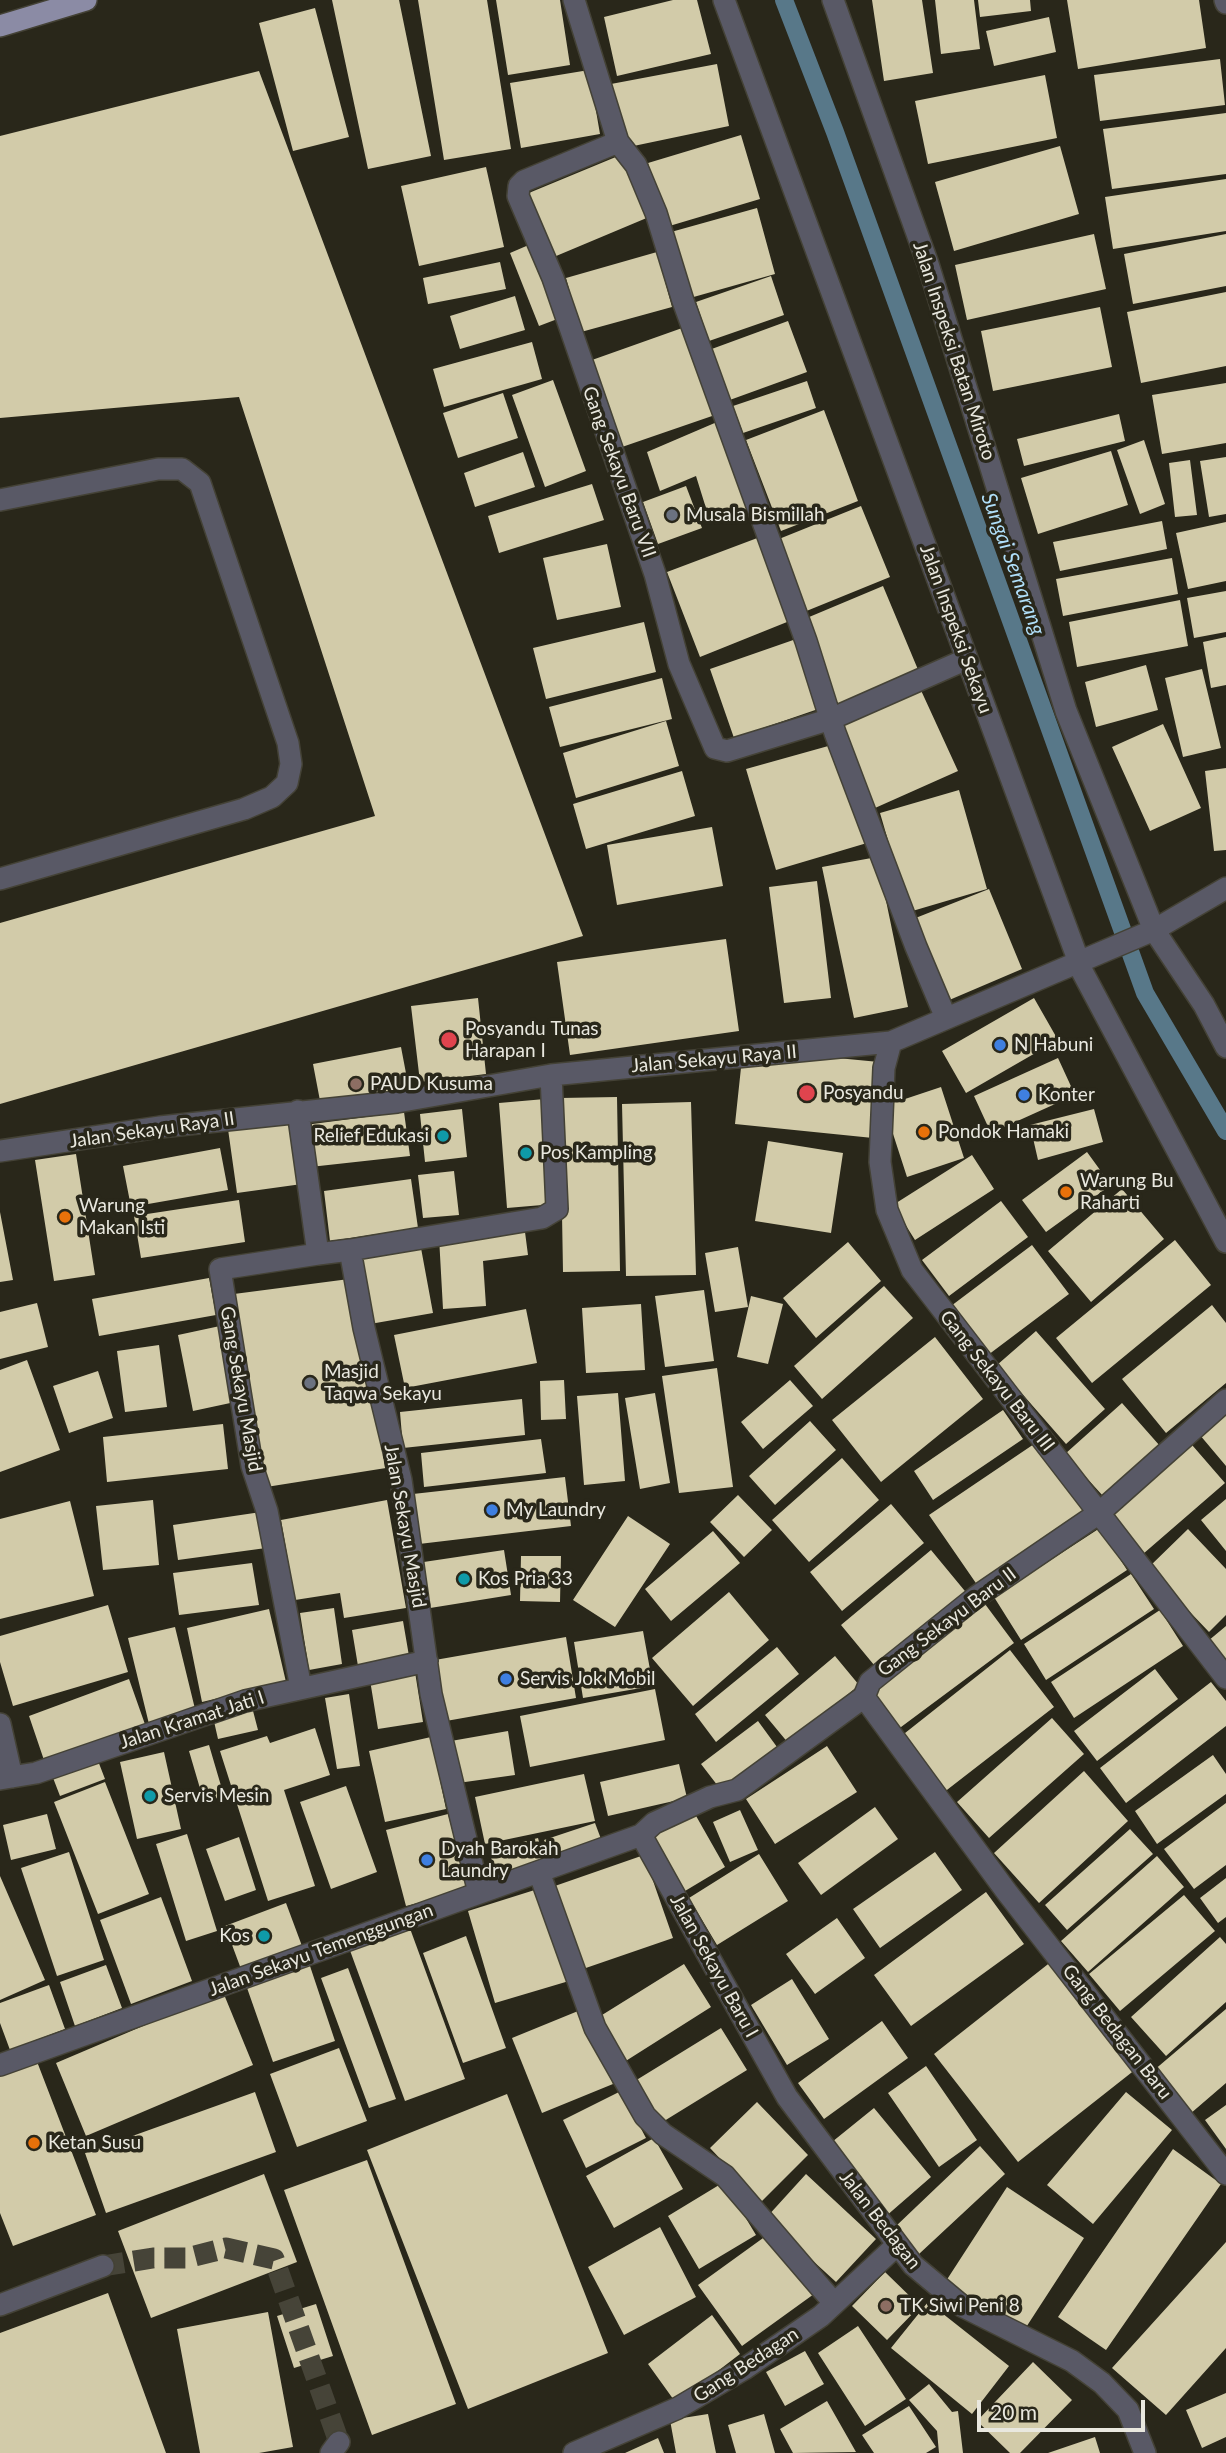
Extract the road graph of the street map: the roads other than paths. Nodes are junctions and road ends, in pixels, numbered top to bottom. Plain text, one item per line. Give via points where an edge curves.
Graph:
1 (86, 0) edge
2 (574, 0) edge
3 (724, 0) edge
4 (833, 0) edge
5 (0, 26) edge
6 (618, 142) junction
7 (0, 500) edge
8 (967, 659) junction
9 (831, 719) junction
10 (0, 879) edge
11 (1226, 887) edge
12 (1146, 933) junction
13 (1087, 957) junction
14 (946, 1018) junction
15 (891, 1042) junction
16 (1226, 1046) edge
17 (551, 1075) junction
18 (298, 1111) junction
19 (0, 1151) edge
20 (1226, 1242) edge
21 (350, 1250) junction
22 (318, 1254) junction
23 (1226, 1400) edge
24 (1099, 1513) junction
25 (427, 1661) junction
26 (1226, 1678) edge
27 (300, 1688) junction
28 (864, 1697) junction
29 (0, 1724) edge
30 (6, 1778) edge
31 (641, 1835) junction
32 (539, 1872) junction
33 (1006, 1891) joint
34 (479, 1893) junction
35 (0, 2065) edge
36 (787, 2097) joint
37 (1226, 2174) edge
38 (897, 2245) junction
39 (103, 2266) tunnel mouth
40 (834, 2303) junction
41 (0, 2305) edge
42 (574, 2453) edge
43 (1146, 2453) edge

1 - 5 main road
2 - 6 street
3 - 8 street, Jalan Inspeksi Sekayu
4 - 12 street, Jalan Inspeksi Batan Miroto via 928,264 1066,710
6 - 9 street via 636,165 656,213
6 - 9 street, Gang Sekayu Baru VII via 524,181 518,190 651,561 679,664 718,750
7 - 10 street via 158,469 182,469 200,483 288,743 290,764 287,783 272,797 244,809
8 - 9 street, Gang Sekayu Baru VII
8 - 13 street, Jalan Inspeksi Sekayu
9 - 14 street
11 - 12 street, Jalan Sekayu Raya II
12 - 13 street, Jalan Sekayu Raya II
12 - 16 street, Jalan Inspeksi Batan Miroto via 1204,1005
13 - 14 street, Jalan Sekayu Raya II
13 - 20 street, Jalan Inspeksi Sekayu via 1083,973
14 - 15 street, Jalan Sekayu Raya II
15 - 17 street, Jalan Sekayu Raya II
15 - 24 street, Gang Sekayu Baru III via 884,1068 880,1162 887,1210 912,1270
17 - 18 street, Jalan Sekayu Raya II via 397,1102
17 - 21 street via 557,1209 542,1219
18 - 19 street, Jalan Sekayu Raya II
18 - 22 street
21 - 22 street
21 - 25 street, Jalan Sekayu Masjid via 401,1480
22 - 27 street, Gang Sekayu Masjid via 220,1269 252,1466 267,1511
23 - 24 street, Gang Sekayu Baru II
24 - 26 street, Gang Sekayu Baru III
24 - 28 street, Gang Sekayu Baru II via 976,1597 870,1682
25 - 27 street, Jalan Kramat Jati I
25 - 34 street, Jalan Sekayu Masjid
27 - 30 street, Jalan Kramat Jati I via 209,1710 36,1773
28 - 31 street, Jalan Sekayu Temenggungan via 737,1790 654,1823
28 - 33 street, Gang Sekayu Baru II
29 - 30 street
31 - 32 street, Jalan Sekayu Temenggungan
31 - 36 street, Jalan Sekayu Baru I
32 - 34 street, Jalan Sekayu Temenggungan
32 - 40 street via 595,2028 645,2116 663,2134 725,2176
33 - 37 street, Gang Bedagan Baru
34 - 35 street, Jalan Sekayu Temenggungan
36 - 38 street, Jalan Bedagan
38 - 40 street, Gang Bedagan
38 - 43 street, Jalan Bedagan via 932,2283 962,2306 1072,2361 1102,2383 1128,2410
39 - 41 street
40 - 42 street, Gang Bedagan via 744,2369 678,2408

